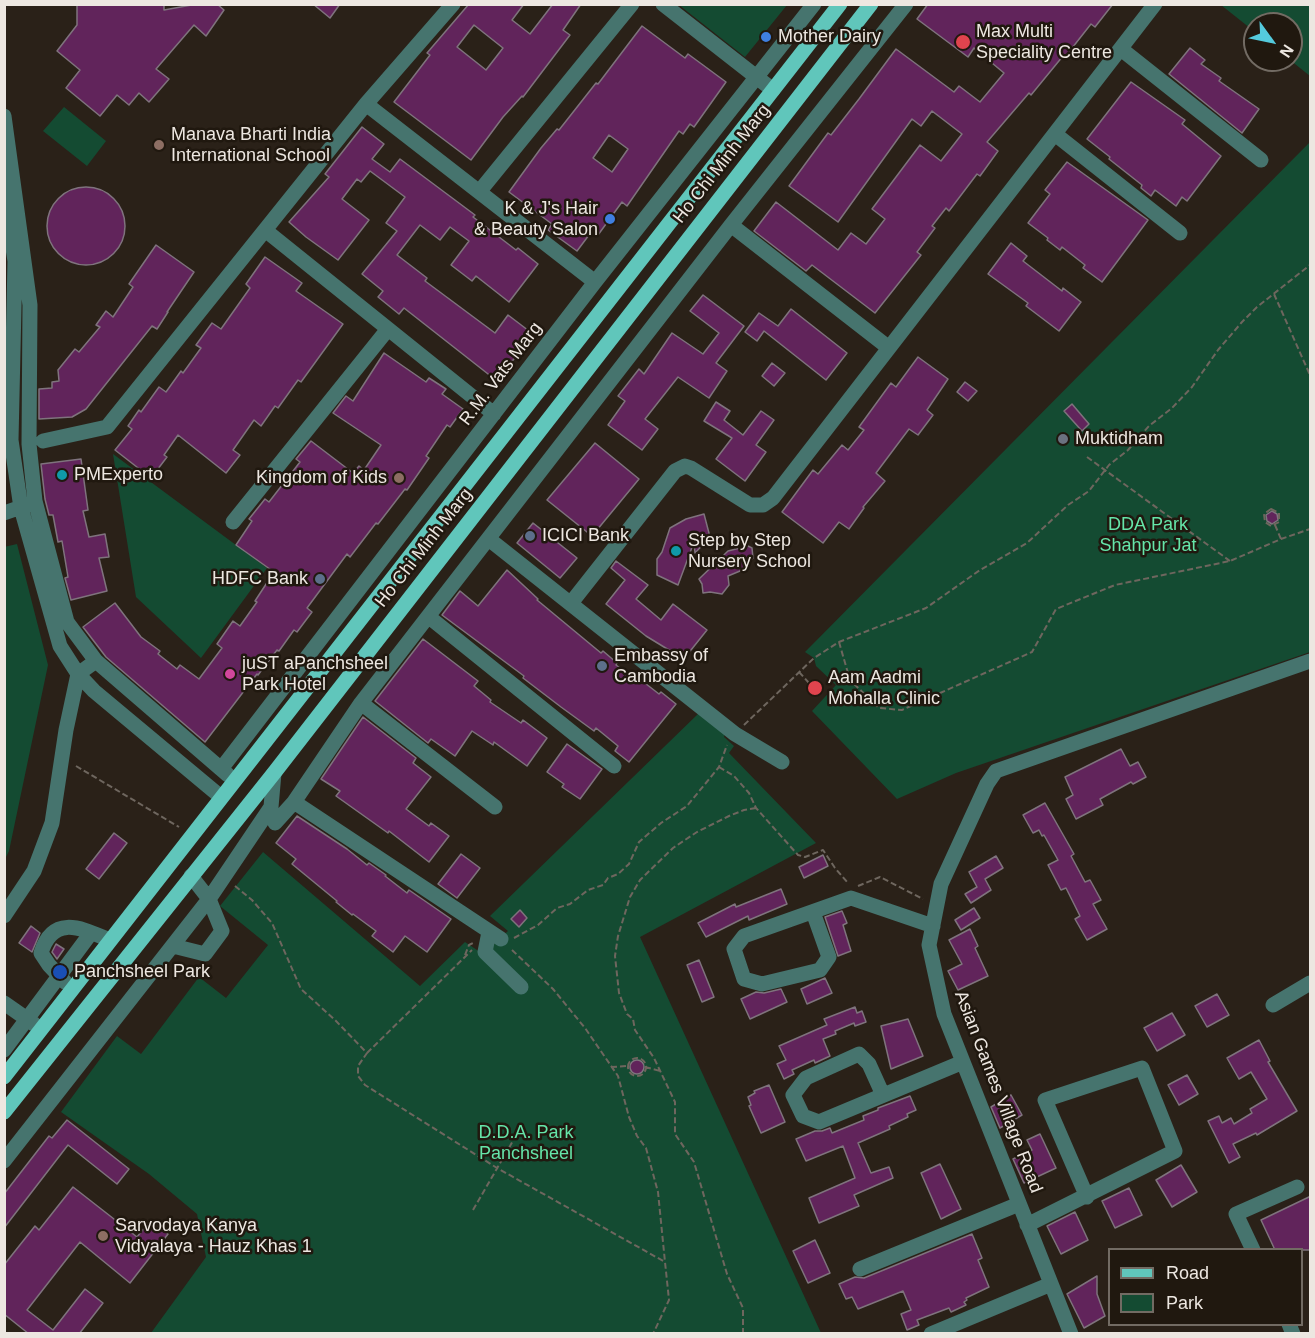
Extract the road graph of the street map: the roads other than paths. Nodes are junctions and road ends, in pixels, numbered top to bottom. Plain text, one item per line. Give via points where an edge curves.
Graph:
1 (453, 4) edge
2 (632, 4) edge
3 (663, 4) edge
4 (814, 4) edge
5 (840, 4) edge
6 (871, 4) edge
7 (906, 4) edge
8 (1155, 4) edge
9 (1121, 49) junction
10 (756, 78) junction
11 (772, 90) junction
12 (366, 104) junction
13 (4, 116) edge
14 (1055, 134) junction
15 (1260, 160) dead end
16 (4, 190) edge
17 (479, 192) junction
18 (6, 208) edge
19 (731, 225) junction
20 (265, 230) junction
21 (1180, 233) dead end
22 (10, 263) edge
23 (595, 282) junction
24 (23, 305) junction
25 (388, 329) junction
26 (889, 348) junction
27 (494, 414) junction
28 (8, 422) edge
29 (43, 441) dead end
30 (35, 501) junction
31 (21, 508) junction
32 (4, 513) edge
33 (233, 522) dead end
34 (490, 540) junction
35 (571, 603) junction
36 (429, 617) junction
37 (96, 661) junction
38 (1311, 661) edge
39 (78, 674) junction
40 (361, 703) junction
41 (163, 719) junction
42 (148, 736) junction
43 (199, 749) junction
44 (782, 762) dead end
45 (184, 765) junction
46 (614, 766) dead end
47 (221, 769) junction
48 (274, 773) junction
49 (235, 781) junction
50 (221, 797) junction
51 (294, 802) junction
52 (495, 807) dead end
53 (275, 823) dead end
54 (191, 876) junction
55 (209, 899) junction
56 (813, 912) junction
57 (4, 916) edge
58 (933, 926) junction
59 (91, 933) junction
60 (110, 940) junction
61 (502, 941) junction
62 (173, 946) junction
63 (474, 948) road end
64 (59, 975) junction
65 (1311, 983) edge
66 (521, 987) dead end
67 (73, 990) junction
68 (4, 1003) edge
69 (1273, 1005) dead end
70 (27, 1019) junction
71 (41, 1030) junction
72 (4, 1050) edge
73 (963, 1062) junction
74 (4, 1077) edge
75 (883, 1095) junction
76 (4, 1112) edge
77 (4, 1161) edge
78 (1297, 1187) dead end
79 (1087, 1197) junction
80 (1019, 1204) junction
81 (1027, 1226) junction
82 (1252, 1248) edge
83 (860, 1269) dead end
84 (1051, 1284) junction
85 (931, 1334) edge
86 (1071, 1334) edge

1 - 12 street
2 - 17 street
3 - 10 street
4 - 10 street, R.M. Vats Marg
5 - 11 main road, Ho Chi Minh Marg
6 - 48 main road, Ho Chi Minh Marg
7 - 19 street
8 - 9 street
9 - 14 street
9 - 15 street
10 - 11 street
10 - 23 street, R.M. Vats Marg
11 - 49 main road, Ho Chi Minh Marg
12 - 17 street
12 - 20 street
13 - 24 street
14 - 21 street
14 - 26 street
16 - 18 street
17 - 23 street
18 - 22 street
19 - 26 street
19 - 34 street
20 - 25 street
20 - 29 street via 107,427
22 - 24 street
23 - 27 street, R.M. Vats Marg
24 - 28 street
24 - 30 street
25 - 27 street
25 - 33 street
26 - 35 street via 773,498 763,505 750,505 691,468 680,468
27 - 47 street, R.M. Vats Marg
28 - 31 street
30 - 31 street
30 - 37 street via 67,622
31 - 32 street
31 - 39 street via 60,646
34 - 35 street
34 - 36 street
35 - 44 street via 730,740
36 - 40 street
36 - 46 street
37 - 39 street
37 - 41 street
38 - 58 street, Asian Games Village Road via 996,771 941,884
39 - 42 street
39 - 57 street via 52,823 34,871
40 - 51 street
40 - 52 street
41 - 42 street
41 - 43 street
42 - 45 street
43 - 45 street
43 - 47 street
45 - 50 street
47 - 49 street
48 - 54 main road, Ho Chi Minh Marg
48 - 55 street via 271,807
49 - 50 main road, Ho Chi Minh Marg
50 - 60 main road, Ho Chi Minh Marg
51 - 53 street
51 - 61 street
54 - 55 street
54 - 76 main road, Ho Chi Minh Marg
55 - 62 street
55 - 62 street via 222,932 205,954
56 - 56 street via 744,936 734,949 744,979 762,984 820,970 829,957
56 - 58 street via 851,898
58 - 73 street, Asian Games Village Road via 929,945 944,1014
59 - 60 street
59 - 64 street
59 - 64 street via 59,928 50,935 41,953
60 - 67 main road, Ho Chi Minh Marg
61 - 63 street
61 - 66 street via 485,952
62 - 77 street
64 - 67 street
64 - 70 street
65 - 69 street
67 - 71 main road, Ho Chi Minh Marg
68 - 70 street
70 - 71 street
70 - 72 street
71 - 74 main road, Ho Chi Minh Marg
73 - 75 street
73 - 80 street, Asian Games Village Road
75 - 75 street via 819,1122 803,1116 793,1095 806,1078 859,1054 869,1064
78 - 82 street via 1236,1214
79 - 79 street via 1175,1151 1142,1068 1045,1100
79 - 81 street
80 - 81 street, Asian Games Village Road
80 - 83 street
81 - 84 street, Asian Games Village Road
84 - 85 street
84 - 86 street, Asian Games Village Road

